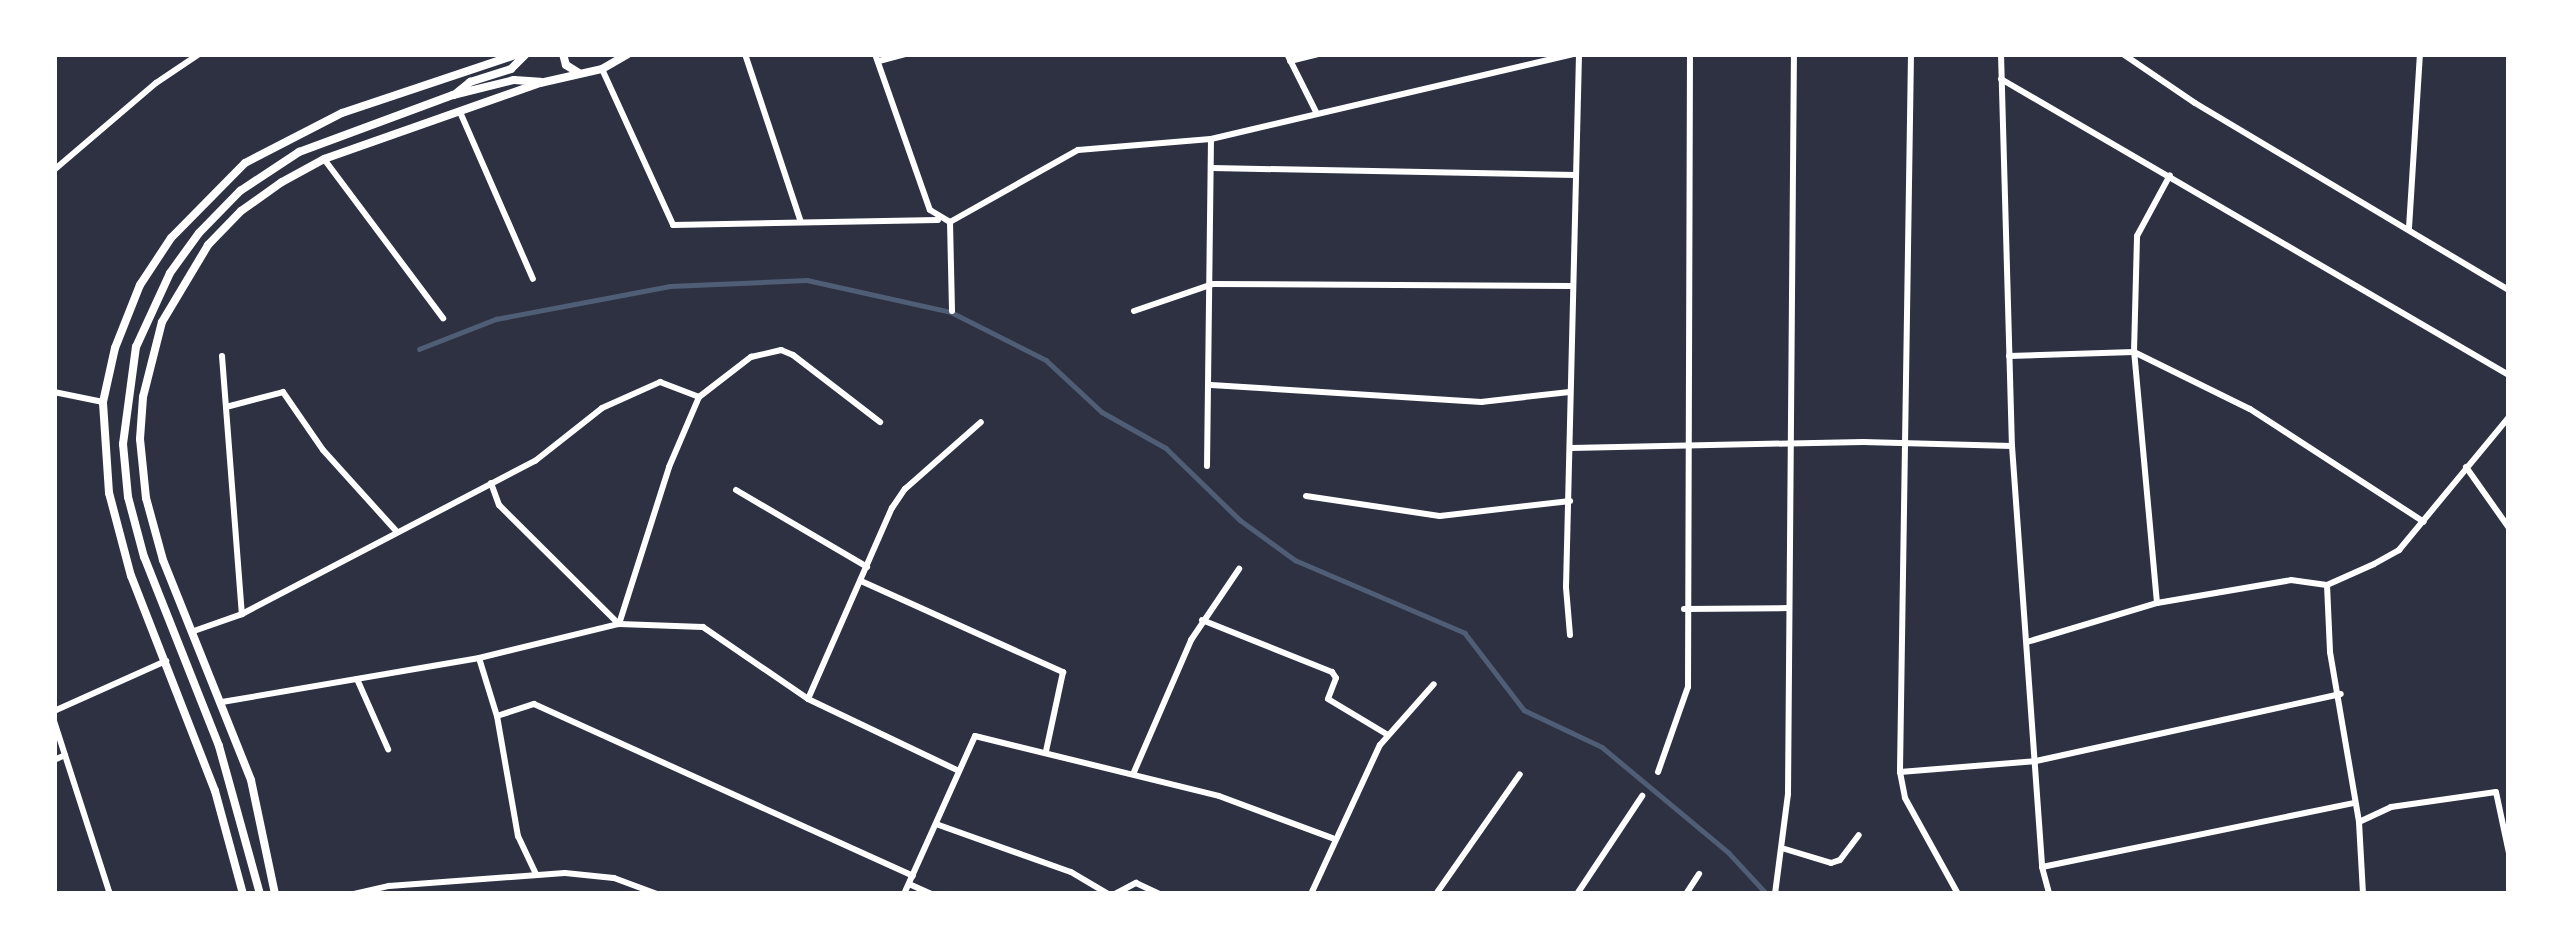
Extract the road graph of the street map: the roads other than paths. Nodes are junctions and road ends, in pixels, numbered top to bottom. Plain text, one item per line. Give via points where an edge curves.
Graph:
1 (199, 54) edge
2 (522, 54) edge
3 (562, 54) edge
4 (628, 54) edge
5 (745, 54) edge
6 (905, 54) edge
7 (1318, 54) edge
8 (1576, 54) edge
9 (1690, 54) edge
10 (1794, 54) edge
11 (1911, 54) edge
12 (2001, 54) edge
13 (2123, 54) edge
14 (2420, 54) edge
15 (877, 57) edge
16 (616, 58) edge
17 (1289, 58) edge
18 (602, 69) junction
19 (579, 74) junction
20 (2002, 79) junction
21 (540, 82) junction
22 (453, 95) junction
23 (460, 112) junction
24 (1317, 114) junction
25 (1210, 139) junction
26 (324, 159) junction
27 (1213, 168) junction
28 (54, 170) edge
29 (1576, 175) junction
30 (2170, 175) junction
31 (938, 220) junction
32 (801, 222) junction
33 (950, 222) junction
34 (2409, 228) junction
35 (533, 279) dead end
36 (1213, 284) junction
37 (1573, 286) junction
38 (2509, 290) edge
39 (952, 311) dead end
40 (1134, 311) dead end
41 (443, 319) dead end
42 (2134, 352) junction
43 (222, 356) dead end
44 (2009, 356) junction
45 (2509, 375) edge
46 (1211, 386) junction
47 (54, 392) edge
48 (1569, 392) junction
49 (699, 397) junction
50 (103, 402) junction
51 (226, 407) junction
52 (2509, 418) edge
53 (880, 422) dead end
54 (981, 422) dead end
55 (1791, 443) junction
56 (1905, 444) junction
57 (1686, 445) junction
58 (2012, 446) junction
59 (1571, 448) junction
60 (1207, 466) dead end
61 (2466, 467) junction
62 (491, 483) junction
63 (736, 490) dead end
64 (1306, 496) dead end
65 (1570, 502) junction
66 (2424, 523) junction
67 (2509, 528) edge
68 (397, 532) junction
69 (867, 567) junction
70 (1239, 569) dead end
71 (861, 580) junction
72 (2327, 585) junction
73 (2157, 603) junction
74 (1790, 608) junction
75 (1684, 609) junction
76 (242, 614) junction
77 (1202, 620) junction
78 (619, 624) junction
79 (191, 632) junction
80 (1570, 635) dead end
81 (2027, 642) junction
82 (479, 658) junction
83 (167, 661) junction
84 (356, 679) junction
85 (1433, 684) dead end
86 (2341, 694) junction
87 (808, 699) junction
88 (222, 702) junction
89 (54, 710) edge
90 (496, 716) junction
91 (54, 721) edge
92 (1388, 735) junction
93 (388, 749) dead end
94 (1046, 752) junction
95 (65, 755) junction
96 (54, 760) edge
97 (2036, 760) junction
98 (959, 771) junction
99 (1134, 772) junction
100 (1658, 772) dead end
101 (1900, 772) junction
102 (1520, 774) dead end
103 (1642, 796) dead end
104 (2355, 803) junction
105 (2359, 822) junction
106 (936, 824) junction
107 (1859, 835) dead end
108 (1333, 838) junction
109 (1784, 848) junction
110 (2509, 853) edge
111 (2042, 867) junction
112 (537, 874) junction
113 (1700, 874) dead end
114 (911, 880) junction
115 (360, 893) edge
116 (110, 894) edge
117 (243, 894) edge
118 (260, 894) edge
119 (275, 894) edge
120 (657, 894) edge
121 (904, 894) edge
122 (931, 894) edge
123 (1112, 894) edge
124 (1160, 894) edge
125 (1311, 894) edge
126 (1436, 894) edge
127 (1577, 894) edge
128 (1686, 894) edge
129 (1775, 894) edge
130 (1958, 894) edge
131 (2049, 894) edge
132 (2363, 894) edge

1 - 28 street
2 - 22 main road via 511,68
2 - 50 main road via 342,112 245,164 203,200 140,285
3 - 19 main road
4 - 16 main road
5 - 32 street
6 - 15 street
7 - 17 street
8 - 24 street
8 - 29 street
9 - 57 street
10 - 55 street
11 - 56 street
12 - 20 street
13 - 34 street
14 - 34 street
15 - 31 street
16 - 18 main road
17 - 24 street
18 - 19 main road
18 - 32 street via 668,221
19 - 21 main road
20 - 30 street
20 - 44 street
21 - 22 main road
21 - 23 main road
22 - 118 main road via 299,152 240,190 170,273 136,347 124,444 128,497 226,768
23 - 26 main road
23 - 35 street
24 - 25 street
25 - 27 street
25 - 33 street via 1078,150
26 - 41 street
26 - 79 main road via 241,211 208,245 151,356 140,439 146,498
27 - 29 street
27 - 36 street
29 - 37 street
30 - 42 street via 2138,236
30 - 45 street
31 - 32 street
31 - 33 street
33 - 39 street
34 - 38 street
36 - 37 street
36 - 40 street
36 - 46 street
37 - 48 street
42 - 44 street
42 - 66 street via 2250,409
42 - 73 street
43 - 51 street
44 - 58 street
46 - 48 street via 1481,402
46 - 60 street
47 - 50 street
48 - 59 street
49 - 53 street via 751,357 781,350
49 - 62 street via 660,382 602,407 535,461
49 - 78 street
50 - 83 main road via 109,493 131,576
51 - 68 street via 283,392 322,450
51 - 76 street
52 - 61 street
54 - 69 street via 904,490
55 - 56 street
55 - 57 street
55 - 74 street
56 - 58 street
56 - 101 street
57 - 59 street
57 - 75 street
58 - 81 street
59 - 65 street
61 - 66 street
61 - 67 street
62 - 68 street
62 - 78 street via 499,505
63 - 69 street
64 - 65 street via 1440,516
65 - 80 street
66 - 72 street via 2399,550
68 - 76 street
69 - 71 street
70 - 77 street
71 - 87 street
71 - 94 street via 1063,672
72 - 73 street via 2291,580
72 - 86 street
73 - 81 street
74 - 75 street
74 - 109 street
75 - 100 street via 1688,687
76 - 79 street
77 - 92 street via 1332,671 1328,699
77 - 99 street
78 - 82 street
78 - 87 street via 703,627
79 - 88 main road
81 - 97 street
82 - 84 street
82 - 90 street
83 - 89 street
83 - 117 main road
84 - 88 street
84 - 93 street
85 - 92 street
86 - 97 street
86 - 104 street
87 - 98 street
88 - 119 main road via 250,780
90 - 112 street via 518,836
90 - 114 street via 534,704
91 - 95 street
92 - 108 street
94 - 98 street via 975,736
94 - 99 street
95 - 96 street
95 - 116 street
97 - 101 street
97 - 111 street
98 - 106 street
99 - 108 street
101 - 130 street via 1905,798
102 - 126 street
103 - 127 street
104 - 105 street
104 - 111 street
105 - 110 street via 2391,807 2495,792
105 - 132 street
106 - 114 street
106 - 123 street
107 - 109 street via 1831,863
108 - 125 street
109 - 129 street
111 - 131 street
112 - 115 street
112 - 120 street via 602,876
113 - 128 street
114 - 121 street
114 - 122 street
123 - 124 street via 1136,883

